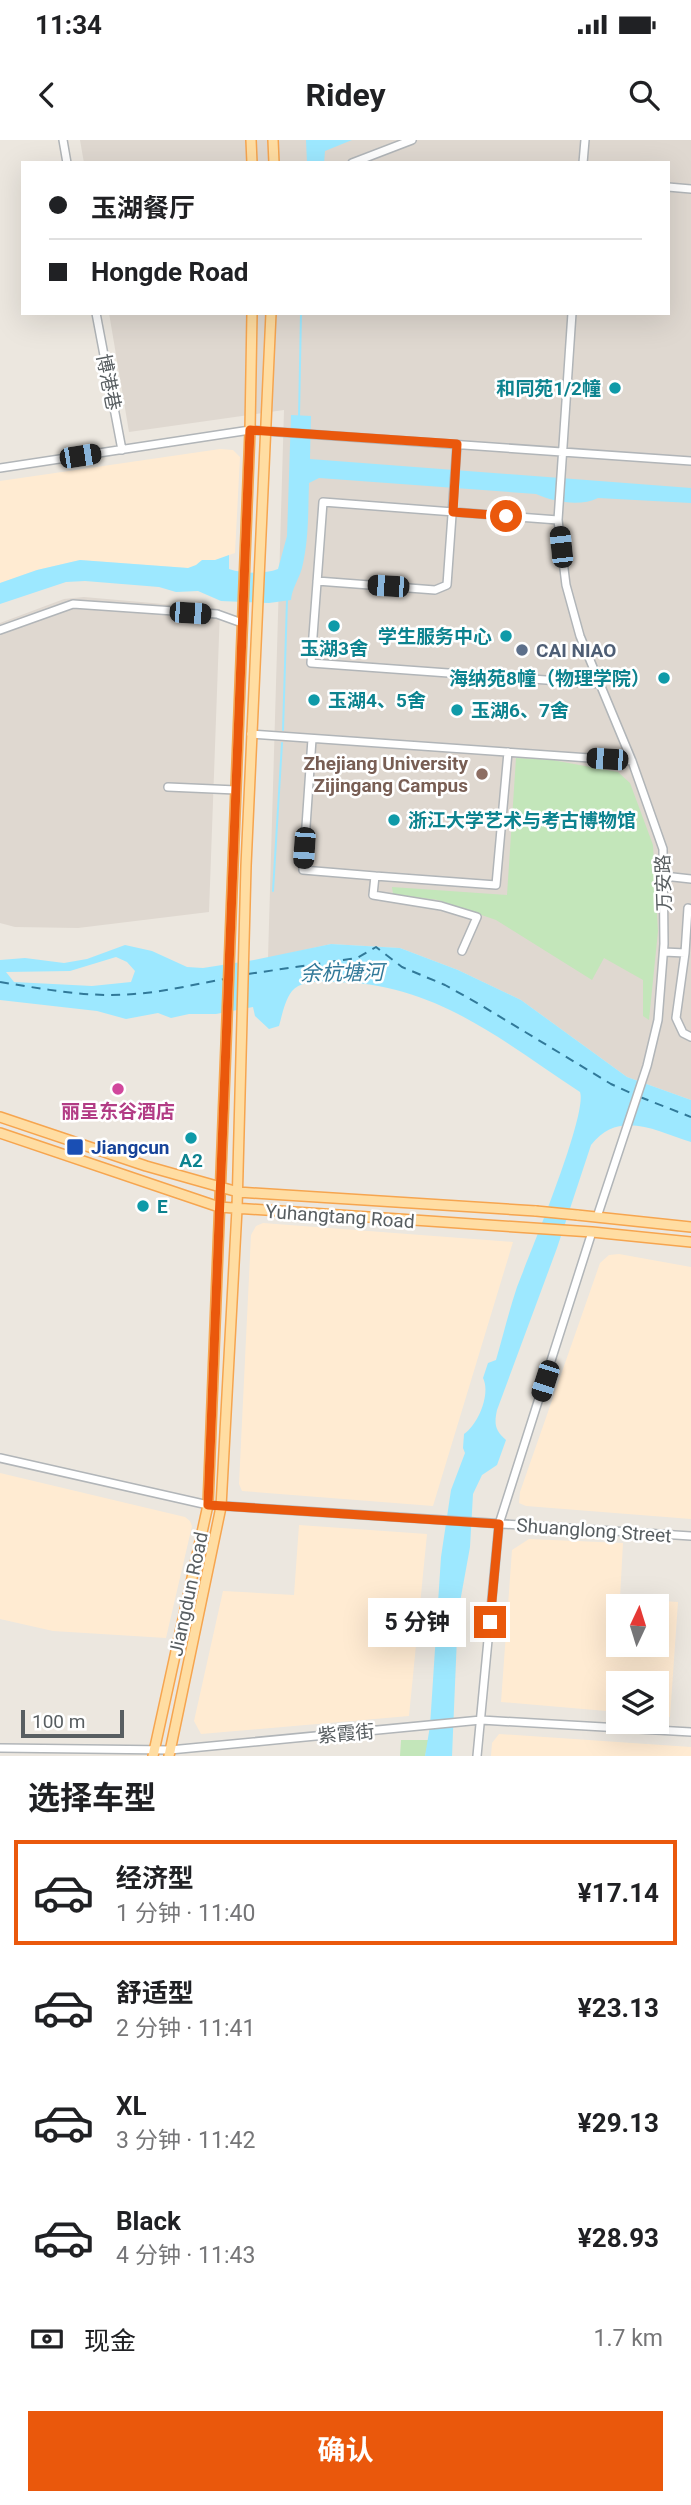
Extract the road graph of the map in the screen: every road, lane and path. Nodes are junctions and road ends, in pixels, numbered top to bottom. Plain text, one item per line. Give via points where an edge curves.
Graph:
1 (63, 140) edge
2 (251, 140) edge
3 (273, 140) edge
4 (412, 140) edge
5 (585, 140) edge
6 (67, 161) edge
7 (253, 161) edge
8 (274, 161) edge
9 (357, 161) edge
10 (583, 161) edge
11 (670, 187) edge
12 (691, 189) edge
13 (96, 315) edge
14 (252, 315) edge
15 (271, 315) edge
16 (572, 315) edge
17 (250, 430) junction
18 (266, 430) junction
19 (457, 444) junction
20 (122, 450) junction
21 (562, 452) junction
22 (691, 461) edge
23 (0, 468) edge
24 (453, 512) junction
25 (558, 520) junction
26 (317, 581) junction
27 (242, 618) junction
28 (0, 630) edge
29 (601, 684) junction
30 (251, 734) junction
31 (312, 739) junction
32 (508, 752) junction
33 (632, 761) junction
34 (168, 787) dead end
35 (236, 790) junction
36 (375, 876) junction
37 (664, 876) junction
38 (691, 879) edge
39 (691, 909) edge
40 (462, 951) dead end
41 (664, 952) junction
42 (685, 953) junction
43 (691, 1037) edge
44 (0, 1117) edge
45 (0, 1133) edge
46 (219, 1188) junction
47 (238, 1192) junction
48 (219, 1207) junction
49 (237, 1209) junction
50 (597, 1217) junction
51 (691, 1227) edge
52 (592, 1232) junction
53 (691, 1242) edge
54 (0, 1458) edge
55 (208, 1505) junction
56 (221, 1507) junction
57 (499, 1524) junction
58 (691, 1536) edge
59 (481, 1720) junction
60 (691, 1732) edge
61 (0, 1748) edge
62 (154, 1753) edge
63 (170, 1753) edge
64 (477, 1756) edge

1 - 6 street
2 - 7 main road
3 - 8 main road
4 - 9 street
5 - 10 street
11 - 12 street
13 - 20 street, 博港巷
14 - 17 main road
15 - 18 main road
16 - 21 street, 万安路
17 - 18 street
17 - 20 street
17 - 27 main road
18 - 19 street
18 - 30 main road
19 - 21 street
19 - 24 street
20 - 23 street
21 - 22 street
21 - 25 street, 万安路
24 - 25 street
24 - 26 street via 447,585 435,590
24 - 26 street via 323,502
25 - 29 street, 万安路 via 566,585 580,636
26 - 29 street via 311,663
27 - 28 street via 73,604
27 - 35 main road
29 - 33 street, 万安路
30 - 31 street
30 - 47 main road, Jiangdun Road
31 - 32 street
31 - 36 street via 303,870
32 - 33 street
32 - 36 street via 496,885
33 - 37 street, 万安路 via 663,849
34 - 35 street
35 - 46 main road, Jiangdun Road
36 - 40 street via 373,895 477,916
37 - 38 street
37 - 41 street, 万安路
39 - 42 street
41 - 42 street
41 - 50 street, 万安路 via 658,1020 647,1066
42 - 43 street via 676,1018 683,1033
44 - 46 main road, Yuhangtang Road
45 - 48 main road, Yuhangtang Road
46 - 47 main road, Yuhangtang Road
46 - 48 main road, Jiangdun Road
47 - 49 main road, Jiangdun Road
47 - 50 main road, Yuhangtang Road, bridge
48 - 49 main road, Yuhangtang Road
48 - 55 main road, Jiangdun Road
49 - 52 main road, Yuhangtang Road
49 - 56 main road, Jiangdun Road
50 - 51 main road, Yuhangtang Road
52 - 53 main road, Yuhangtang Road
52 - 57 street
54 - 55 street, Shuanglong Street
55 - 56 street, Shuanglong Street
55 - 62 main road, Jiangdun Road
56 - 57 street, Shuanglong Street
56 - 63 main road, Jiangdun Road
57 - 58 street, Shuanglong Street
57 - 59 street
59 - 60 street, 紫霞街
59 - 63 street, 紫霞街
59 - 64 street
61 - 62 street, 紫霞街
62 - 63 street, 紫霞街

